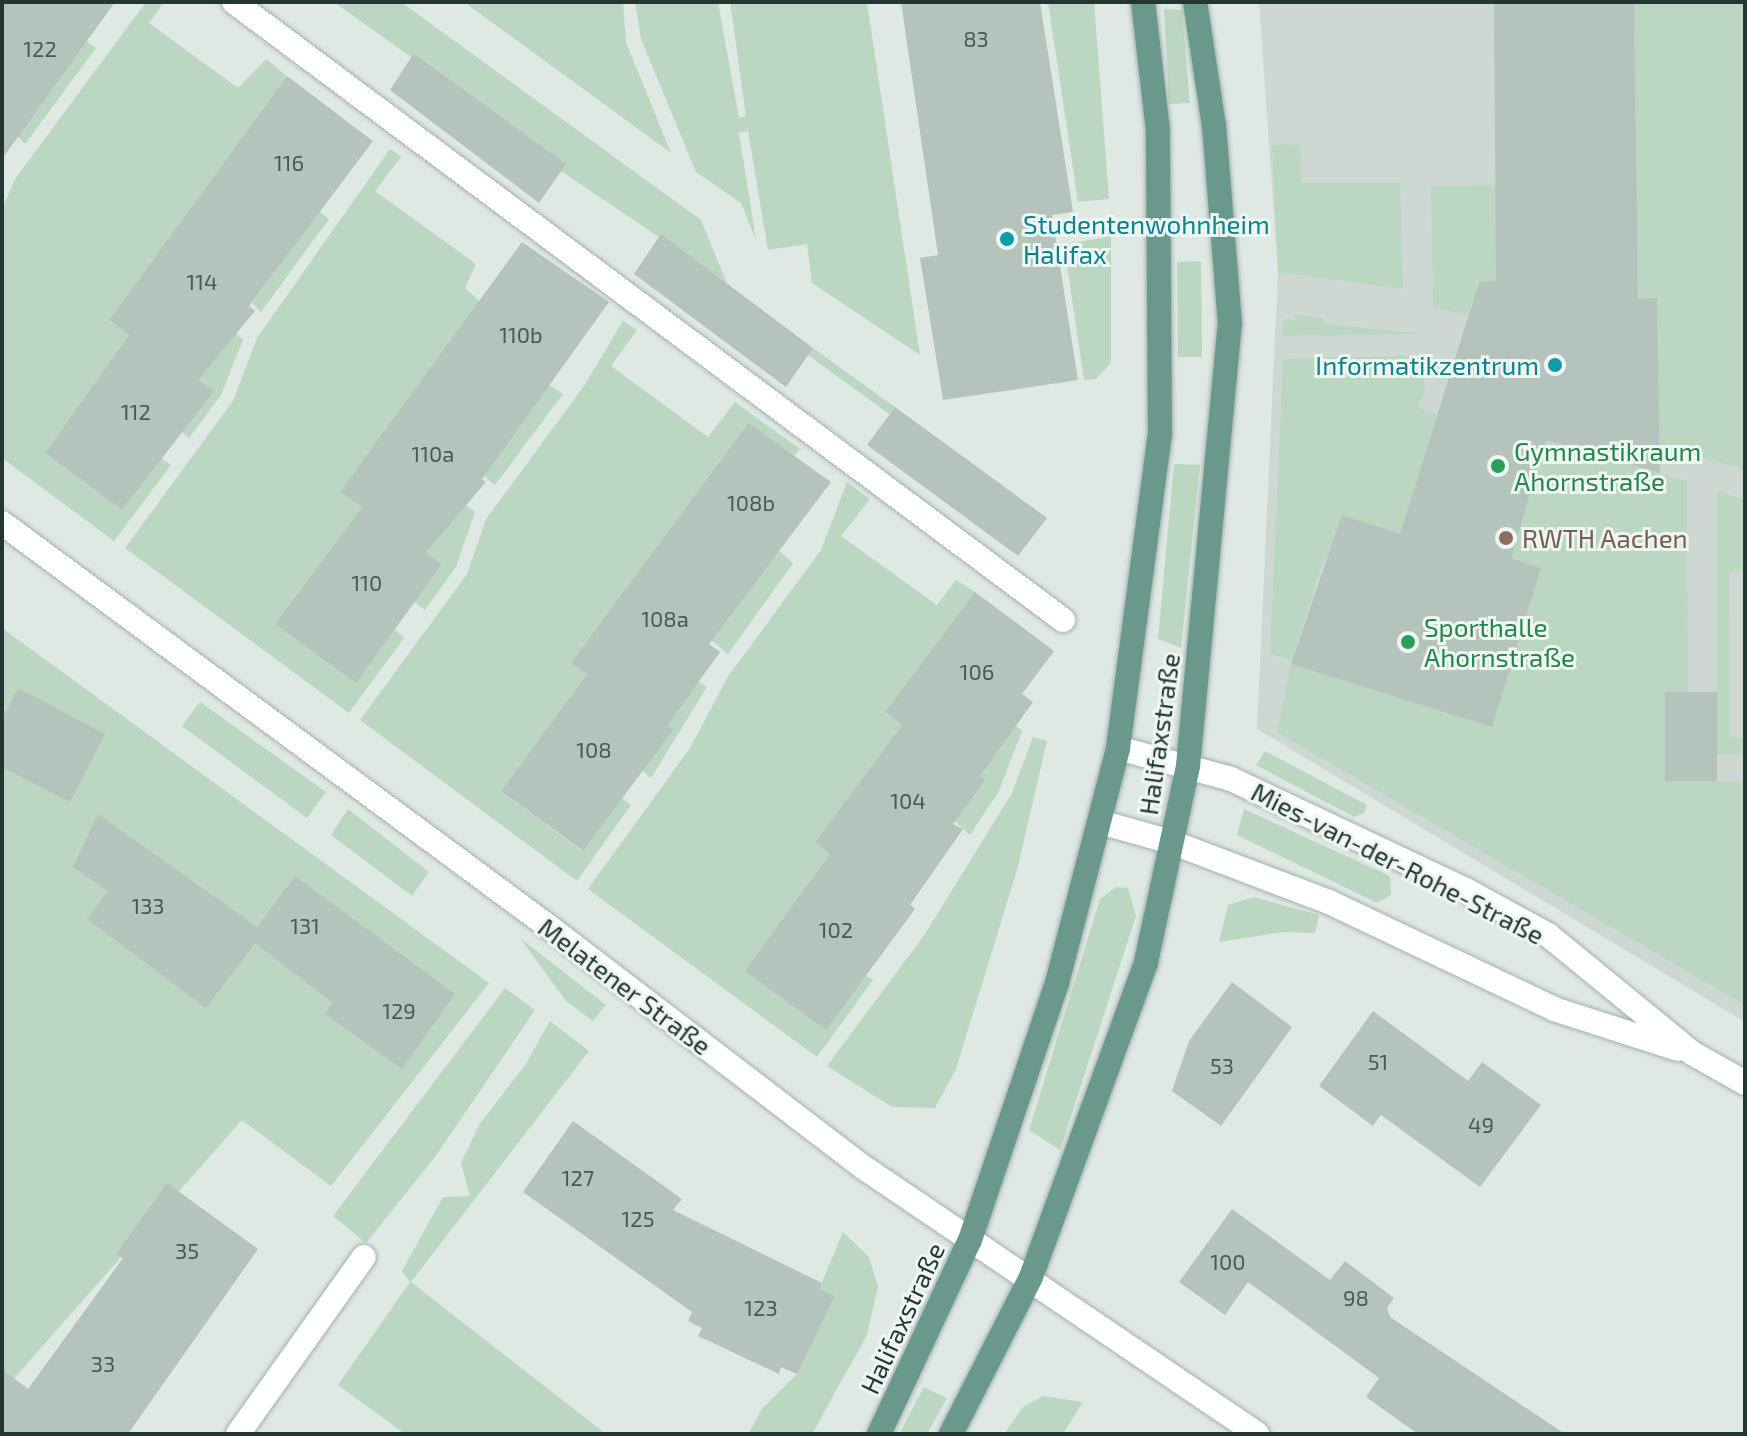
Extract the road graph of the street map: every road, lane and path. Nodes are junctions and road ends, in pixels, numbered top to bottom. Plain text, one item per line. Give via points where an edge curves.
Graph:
1 (234, 2) edge
2 (1143, 2) edge
3 (1195, 2) edge
4 (2, 523) edge
5 (1063, 620) dead end
6 (1118, 748) junction
7 (1188, 766) junction
8 (1100, 822) junction
9 (1171, 842) junction
10 (1692, 1053) junction
11 (1745, 1083) edge
12 (970, 1240) junction
13 (364, 1257) dead end
14 (1031, 1277) junction
15 (238, 1434) edge
16 (879, 1434) edge
17 (951, 1434) edge
18 (1257, 1434) edge

1 - 5 street
2 - 6 main road, Halifaxstraße via 1158,131 1160,434
3 - 7 main road, Halifaxstraße via 1214,126 1230,324
4 - 12 street, Melatener Straße via 553,930 863,1167
6 - 7 street, Mies-van-der-Rohe-Straße
6 - 8 main road, Halifaxstraße
7 - 9 main road, Halifaxstraße
7 - 10 street, Mies-van-der-Rohe-Straße via 1299,808 1548,935
8 - 9 street, Mies-van-der-Rohe-Straße
8 - 12 main road, Halifaxstraße via 1057,983
9 - 10 street, Mies-van-der-Rohe-Straße via 1329,902 1554,1009
9 - 14 main road, Halifaxstraße via 1146,962
10 - 11 street, Mies-van-der-Rohe-Straße
12 - 14 street, Melatener Straße
12 - 16 main road, Halifaxstraße
13 - 15 street
14 - 17 main road, Halifaxstraße
14 - 18 street, Melatener Straße

